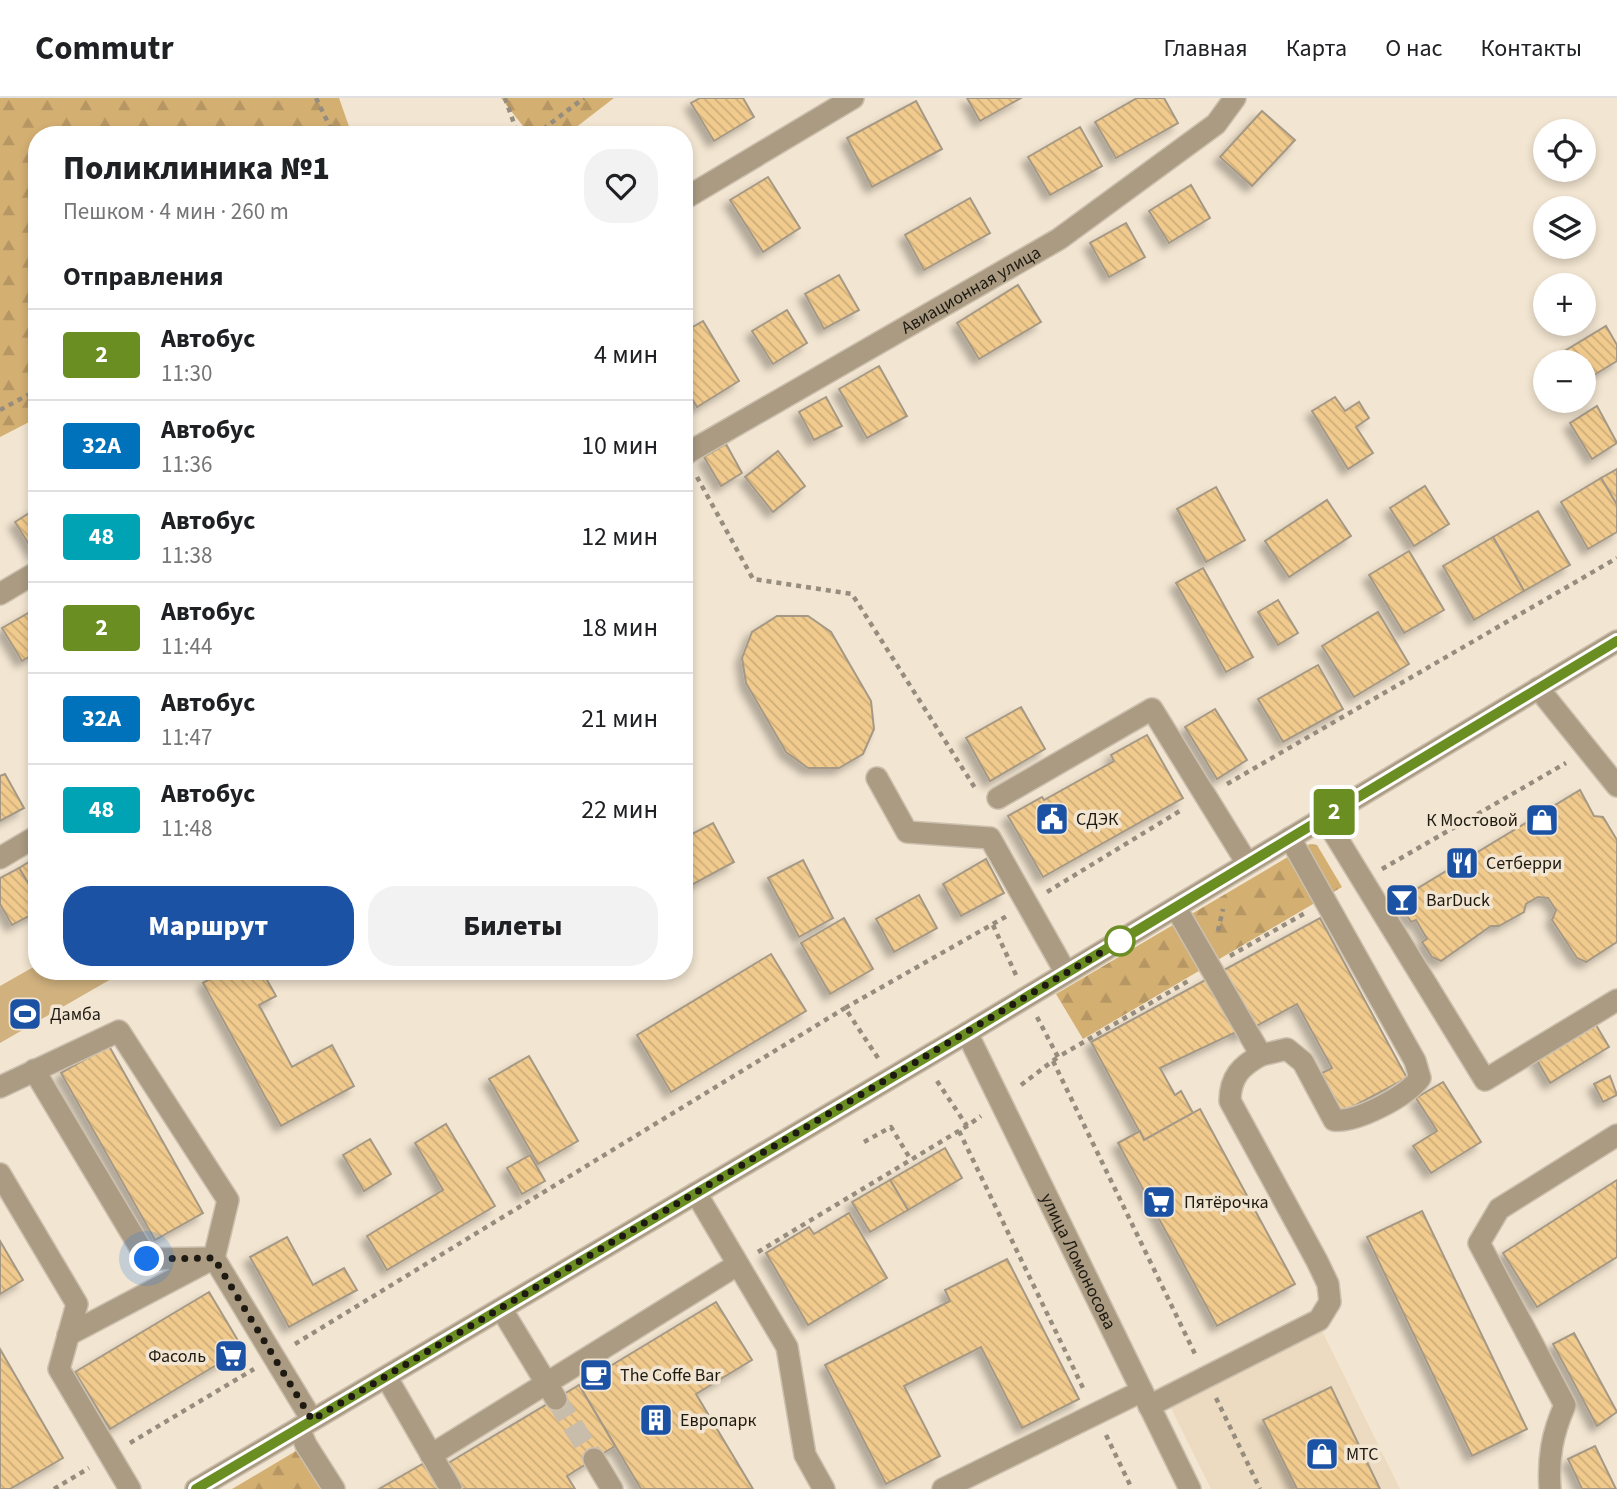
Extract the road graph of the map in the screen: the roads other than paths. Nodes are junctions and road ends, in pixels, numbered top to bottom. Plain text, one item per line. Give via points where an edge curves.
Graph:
1 (853, 98) edge
2 (1235, 98) edge
3 (693, 194) edge
4 (693, 450) edge
5 (28, 577) edge
6 (0, 594) edge
7 (1617, 640) edge
8 (1538, 688) junction
9 (877, 778) dead end
10 (1617, 786) edge
11 (988, 795) road end
12 (1324, 817) junction
13 (1290, 838) junction
14 (28, 841) edge
15 (0, 858) edge
16 (1247, 863) junction
17 (1176, 908) junction
18 (1066, 973) junction
19 (1617, 1000) edge
20 (967, 1033) junction
21 (1261, 1055) junction
22 (34, 1070) junction
23 (0, 1087) edge
24 (1617, 1135) edge
25 (0, 1174) edge
26 (696, 1193) junction
27 (214, 1258) junction
28 (737, 1265) junction
29 (502, 1310) junction
30 (68, 1335) junction
31 (387, 1378) junction
32 (552, 1391) junction
33 (1146, 1399) junction
34 (306, 1424) junction
35 (431, 1455) junction
36 (594, 1459) tunnel mouth
37 (130, 1489) edge
38 (196, 1489) edge
39 (334, 1489) edge
40 (451, 1489) edge
41 (612, 1489) edge
42 (824, 1489) edge
43 (943, 1489) edge
44 (1190, 1489) edge
45 (1550, 1489) edge

1 - 3 street
2 - 4 street, Авиационная улица via 1216,124 1059,239
5 - 6 street
7 - 8 street
8 - 10 street
8 - 12 street
9 - 18 street via 907,832 990,838
11 - 16 street via 1152,709
12 - 13 street
12 - 19 street via 1485,1080
13 - 16 street
13 - 21 street via 1328,900 1420,1078 1412,1089 1348,1122 1334,1120 1303,1062 1287,1049
14 - 15 street
16 - 17 street
17 - 18 street
17 - 21 street
18 - 20 street
20 - 26 street
20 - 33 street, улица Ломоносова
21 - 33 street via 1243,1065 1230,1085 1230,1101 1317,1261 1331,1302 1318,1320 1206,1377
22 - 23 street
22 - 27 street via 147,1259
22 - 27 street via 119,1031 228,1200
24 - 45 street via 1499,1209 1479,1243 1565,1405 1553,1432
25 - 30 street via 77,1304
26 - 28 street
26 - 29 street
27 - 30 street
27 - 34 street via 274,1357
28 - 32 street
28 - 42 street via 787,1348 805,1455
29 - 31 street
29 - 32 street
30 - 37 street via 59,1369
31 - 34 street
31 - 35 street
32 - 35 street
33 - 43 street via 1096,1414
33 - 44 street, улица Ломоносова
34 - 38 street
34 - 39 street via 306,1445
35 - 40 street
36 - 41 street

